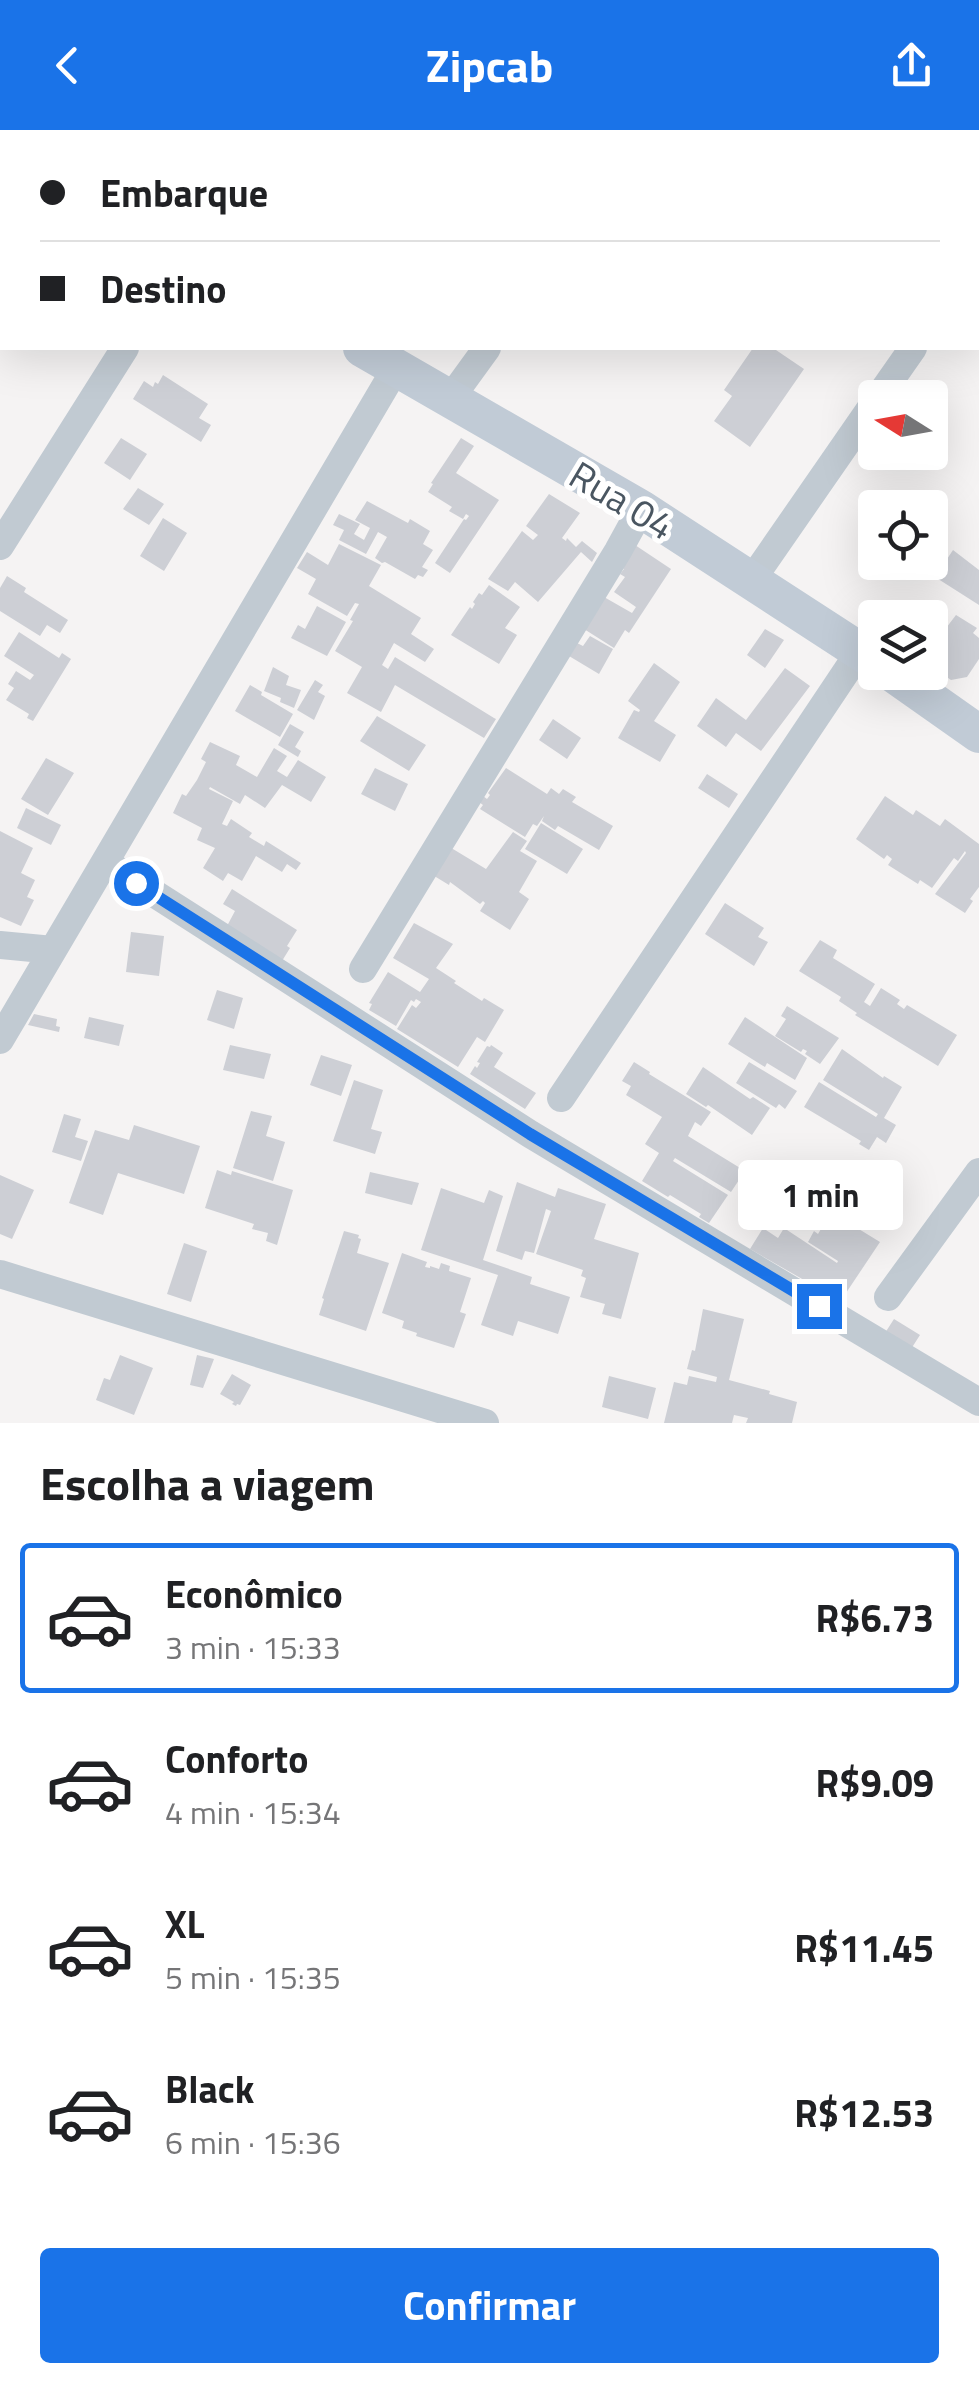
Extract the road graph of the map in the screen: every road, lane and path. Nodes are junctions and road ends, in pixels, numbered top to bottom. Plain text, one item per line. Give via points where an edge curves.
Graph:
1 (124, 350) edge
2 (365, 350) edge
3 (486, 350) edge
4 (912, 350) edge
5 (396, 368) junction
6 (891, 380) edge
7 (450, 399) junction
8 (858, 427) edge
9 (641, 510) junction
10 (0, 546) edge
11 (751, 581) junction
12 (858, 650) edge
13 (858, 669) edge
14 (922, 690) edge
15 (974, 720) edge
16 (105, 862) junction
17 (0, 945) edge
18 (53, 950) junction
19 (363, 969) dead end
20 (0, 1040) edge
21 (561, 1098) dead end
22 (979, 1172) edge
23 (0, 1274) edge
24 (888, 1297) dead end
25 (979, 1402) edge
26 (486, 1423) edge

1 - 10 street
2 - 5 street, Rua 04
3 - 7 street
4 - 6 street
5 - 7 street, Rua 04
5 - 16 street
7 - 9 street, Rua 04
8 - 11 street
9 - 11 street, Rua 04
9 - 19 street
11 - 12 street, Rua 04
13 - 21 street
14 - 15 street
16 - 18 street
16 - 25 street via 530,1134
17 - 18 street
18 - 20 street
22 - 24 street
23 - 26 street

